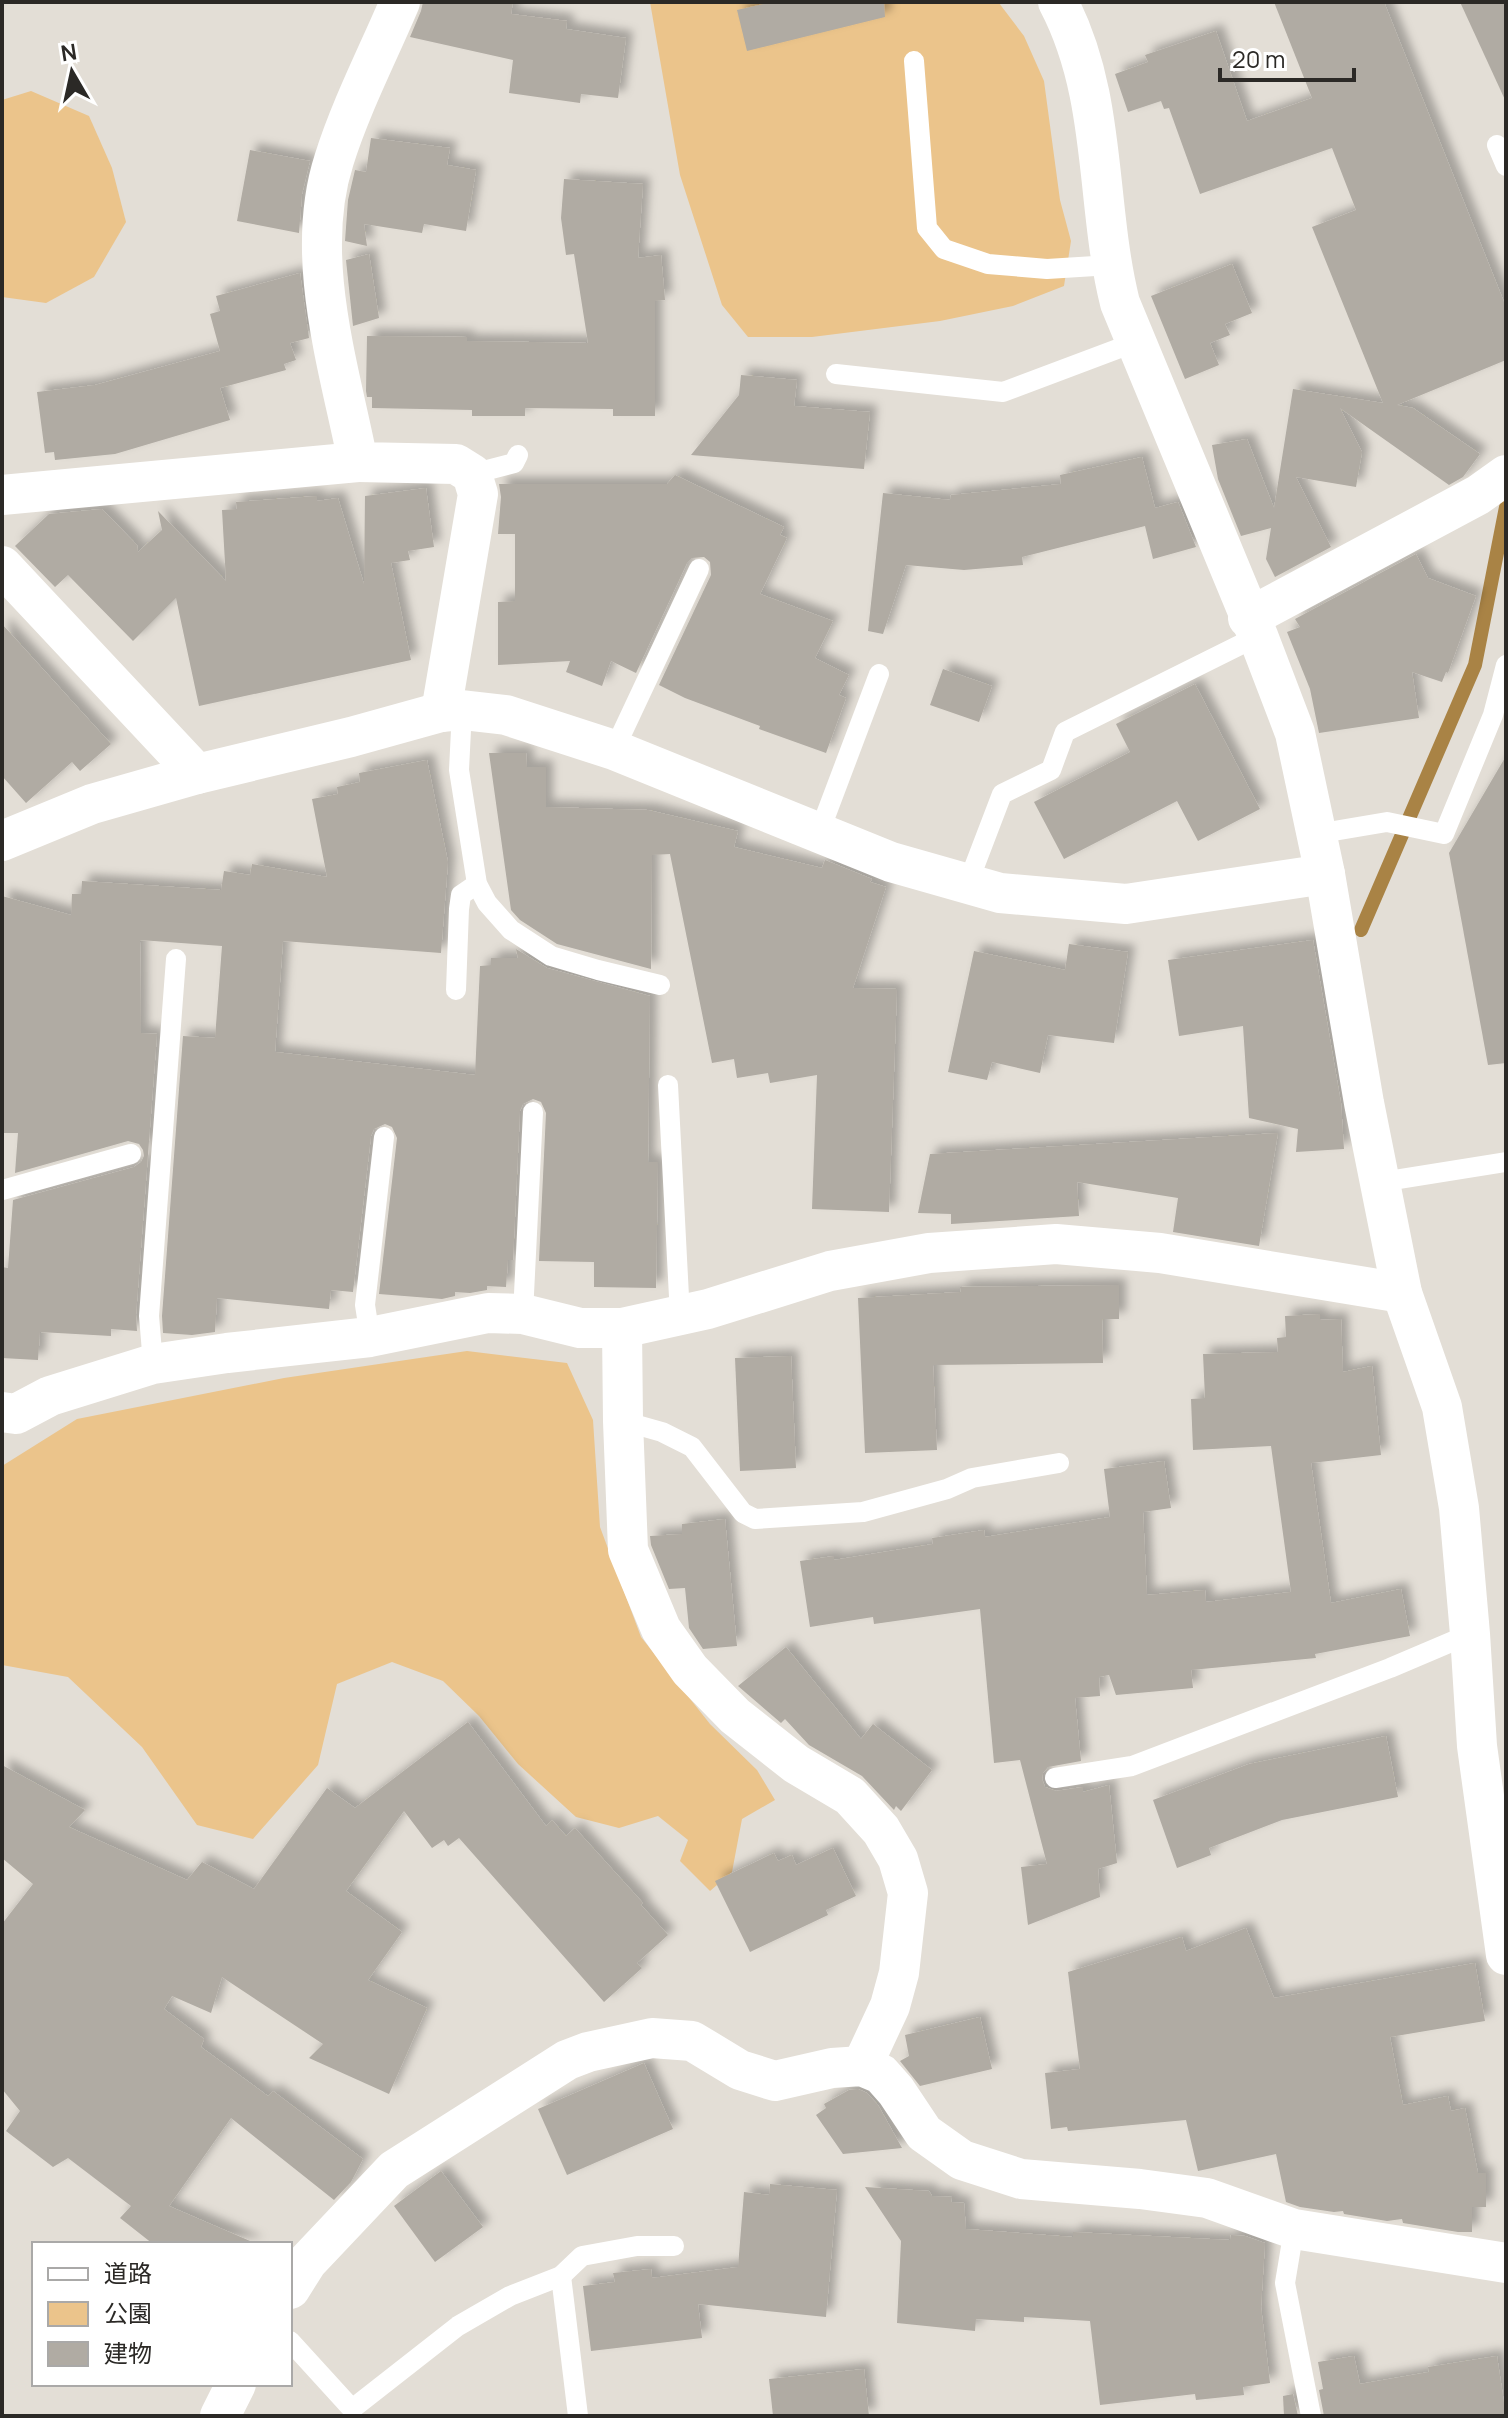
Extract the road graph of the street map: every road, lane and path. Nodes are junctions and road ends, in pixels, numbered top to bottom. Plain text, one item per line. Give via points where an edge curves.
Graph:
1 (400, 2) edge
2 (1058, 2) edge
3 (914, 61) dead end
4 (1497, 145) dead end
5 (1506, 166) edge
6 (1111, 265) junction
7 (1136, 342) junction
8 (836, 374) dead end
9 (518, 455) dead end
10 (358, 462) junction
11 (472, 474) junction
12 (1506, 475) edge
13 (2, 495) edge
14 (2, 566) edge
15 (699, 569) dead end
16 (1253, 627) junction
17 (1506, 665) edge
18 (879, 674) dead end
19 (451, 711) junction
20 (614, 750) junction
21 (197, 774) junction
22 (819, 833) junction
23 (1316, 834) junction
24 (2, 841) edge
25 (1325, 874) junction
26 (968, 883) junction
27 (477, 884) junction
28 (176, 959) dead end
29 (660, 985) dead end
30 (456, 990) dead end
31 (668, 1085) dead end
32 (533, 1112) dead end
33 (384, 1137) dead end
34 (131, 1154) dead end
35 (1506, 1162) edge
36 (1381, 1182) junction
37 (2, 1190) edge
38 (1402, 1293) junction
39 (523, 1314) junction
40 (680, 1316) junction
41 (622, 1328) junction
42 (370, 1337) junction
43 (153, 1364) junction
44 (2, 1412) edge
45 (623, 1421) junction
46 (1059, 1463) dead end
47 (1470, 1634) junction
48 (1491, 1744) edge
49 (1055, 1778) dead end
50 (1506, 1955) edge
51 (862, 2066) junction
52 (1294, 2229) junction
53 (674, 2246) dead end
54 (1506, 2263) edge
55 (561, 2276) junction
56 (292, 2286) edge
57 (292, 2343) edge
58 (235, 2386) edge
59 (220, 2416) edge
60 (578, 2416) edge
61 (1311, 2416) edge

1 - 10 street via 333,161 323,211 321,256 328,312
2 - 6 street via 1073,30 1097,123
3 - 6 lane via 927,228 944,249 988,264 1047,269
4 - 5 lane
6 - 7 street
7 - 8 lane via 1003,392
7 - 16 street
9 - 11 lane via 514,463
10 - 11 street via 456,464
10 - 13 street
11 - 19 street via 478,494
12 - 16 street
14 - 21 street
15 - 20 lane
16 - 23 street via 1295,733
16 - 26 lane via 1065,732 1051,770 1002,794
17 - 23 lane via 1493,715 1444,834 1387,822
18 - 22 lane
19 - 20 street via 506,715
19 - 21 street
19 - 27 lane
20 - 22 street
21 - 24 street via 92,804
22 - 26 street via 891,862
23 - 25 street
25 - 26 street via 1126,904 1000,893
25 - 36 street
27 - 29 lane via 511,930 551,956
27 - 30 lane via 461,895
28 - 43 lane via 149,1316
31 - 40 lane
32 - 39 lane
33 - 42 lane via 365,1305
34 - 37 lane
35 - 36 lane
36 - 38 street
38 - 40 street via 1160,1253 1056,1244 929,1253 830,1271
38 - 47 street via 1442,1407 1459,1508
39 - 41 street via 580,1328
39 - 42 street via 488,1313
40 - 41 street
41 - 45 street
42 - 43 street
43 - 44 street via 50,1396 16,1414
45 - 46 lane via 692,1447 743,1513 755,1519 863,1512 972,1478
45 - 51 street via 628,1550 661,1629 690,1670 735,1716 796,1764 850,1796 881,1830 898,1859 908,1893 899,1973
47 - 48 street
47 - 49 lane via 1132,1766
48 - 50 street
51 - 52 street via 881,2074 924,2133 962,2160 1021,2179 1207,2198
51 - 56 street via 775,2081 740,2070 692,2041 652,2038 567,2060 394,2170 307,2262
52 - 54 street
52 - 61 lane via 1285,2283
53 - 55 lane via 582,2256
55 - 57 lane via 510,2296 458,2326 352,2409
55 - 60 lane
58 - 59 street

